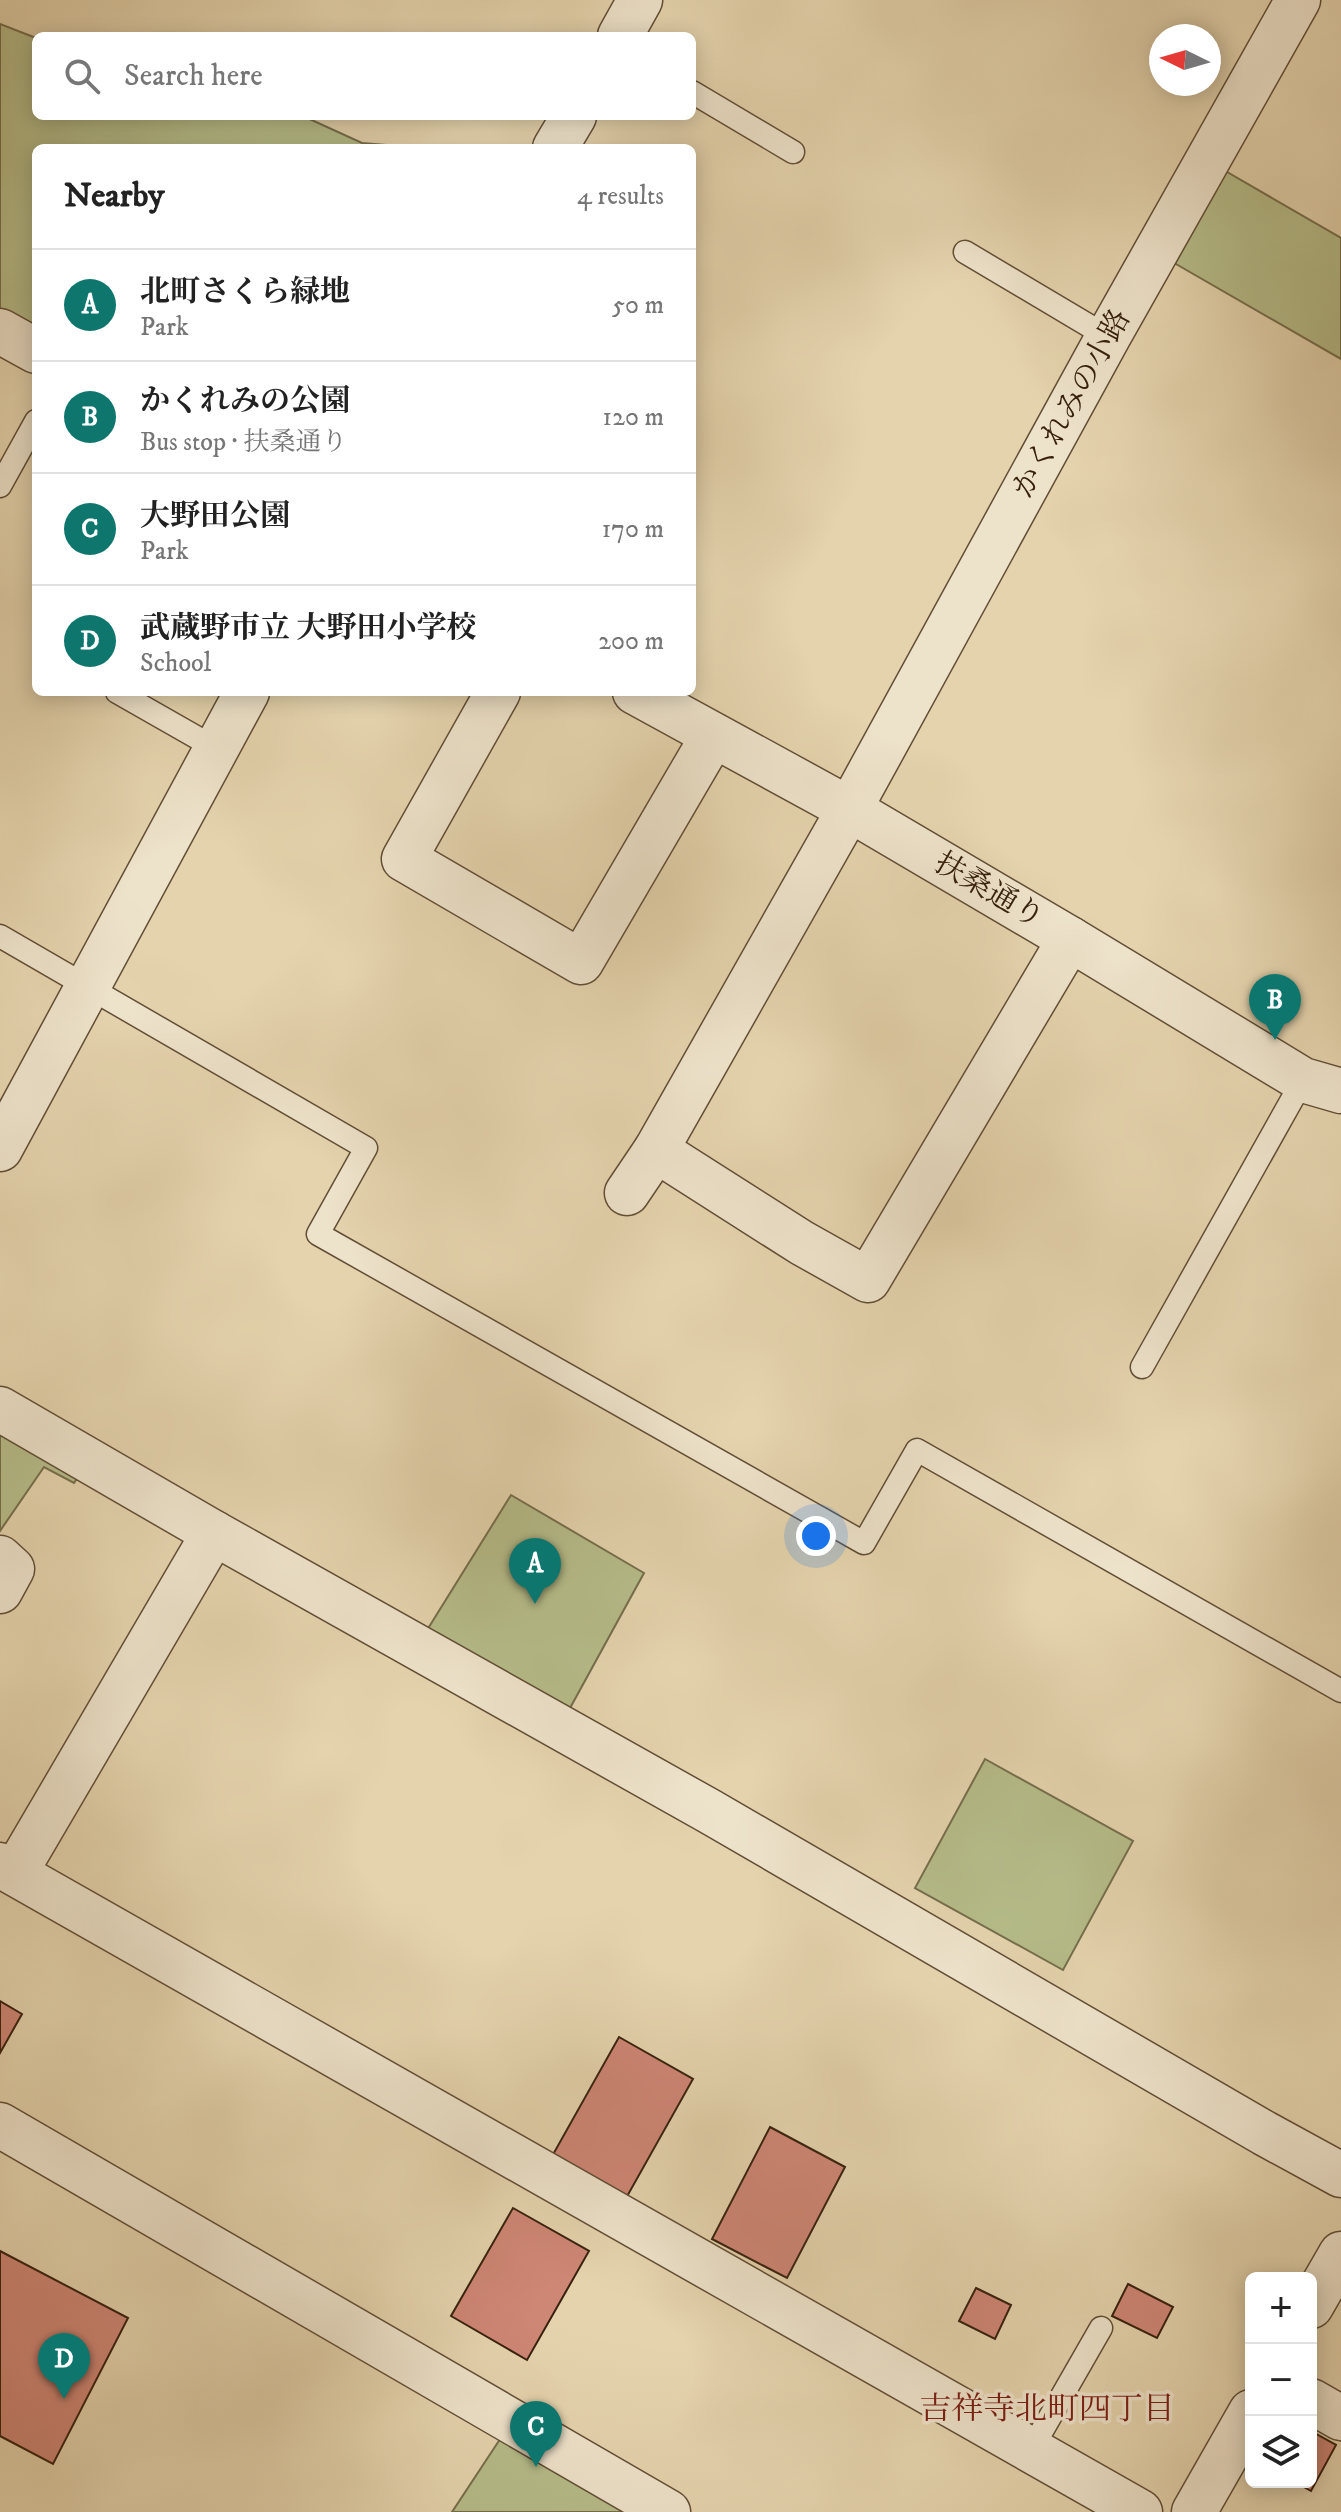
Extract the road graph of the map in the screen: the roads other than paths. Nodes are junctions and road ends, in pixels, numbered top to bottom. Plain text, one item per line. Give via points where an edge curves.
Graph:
1 (640, 0) edge
2 (1298, 0) edge
3 (622, 32) edge
4 (696, 94) edge
5 (572, 120) edge
6 (557, 144) edge
7 (793, 152) dead end
8 (965, 252) dead end
9 (0, 331) edge
10 (1108, 337) junction
11 (32, 349) edge
12 (32, 428) edge
13 (0, 486) edge
14 (124, 696) edge
15 (245, 696) edge
16 (496, 696) edge
17 (642, 696) edge
18 (713, 736) junction
19 (217, 749) junction
20 (849, 809) junction
21 (0, 936) edge
22 (1070, 939) junction
23 (87, 986) junction
24 (1322, 1086) edge
25 (0, 1149) edge
26 (656, 1150) junction
27 (627, 1193) dead end
28 (1142, 1367) dead end
29 (0, 1409) edge
30 (214, 1533) junction
31 (0, 1558) edge
32 (0, 1591) edge
33 (1341, 1691) edge
34 (7, 1869) edge
35 (0, 2125) edge
36 (1341, 2175) edge
37 (1341, 2254) edge
38 (1317, 2296) edge
39 (1101, 2328) dead end
40 (1317, 2404) edge
41 (1249, 2416) edge
42 (1341, 2418) edge
43 (1031, 2450) junction
44 (668, 2512) edge
45 (1140, 2512) edge
46 (1194, 2512) edge

1 - 3 street
2 - 10 street, かくれみの小路
4 - 7 lane
5 - 6 street
8 - 10 lane
9 - 11 street
10 - 20 street, かくれみの小路
12 - 13 lane
14 - 19 lane
15 - 19 street
16 - 18 street via 404,859 581,962
17 - 18 street, 扶桑通り
18 - 20 street, 扶桑通り
19 - 23 street
20 - 22 street, 扶桑通り
20 - 26 street, かくれみの小路
21 - 23 lane
22 - 24 street, 扶桑通り
22 - 26 street via 868,1280
23 - 25 street
23 - 33 lane via 366,1148 318,1234 850,1536 864,1543 917,1450
24 - 28 lane
26 - 27 street, かくれみの小路
29 - 30 street
30 - 34 street
30 - 36 street
31 - 32 street via 12,1569
34 - 43 street
35 - 44 street
37 - 38 street
39 - 43 lane
40 - 42 street
41 - 46 street
43 - 45 street

